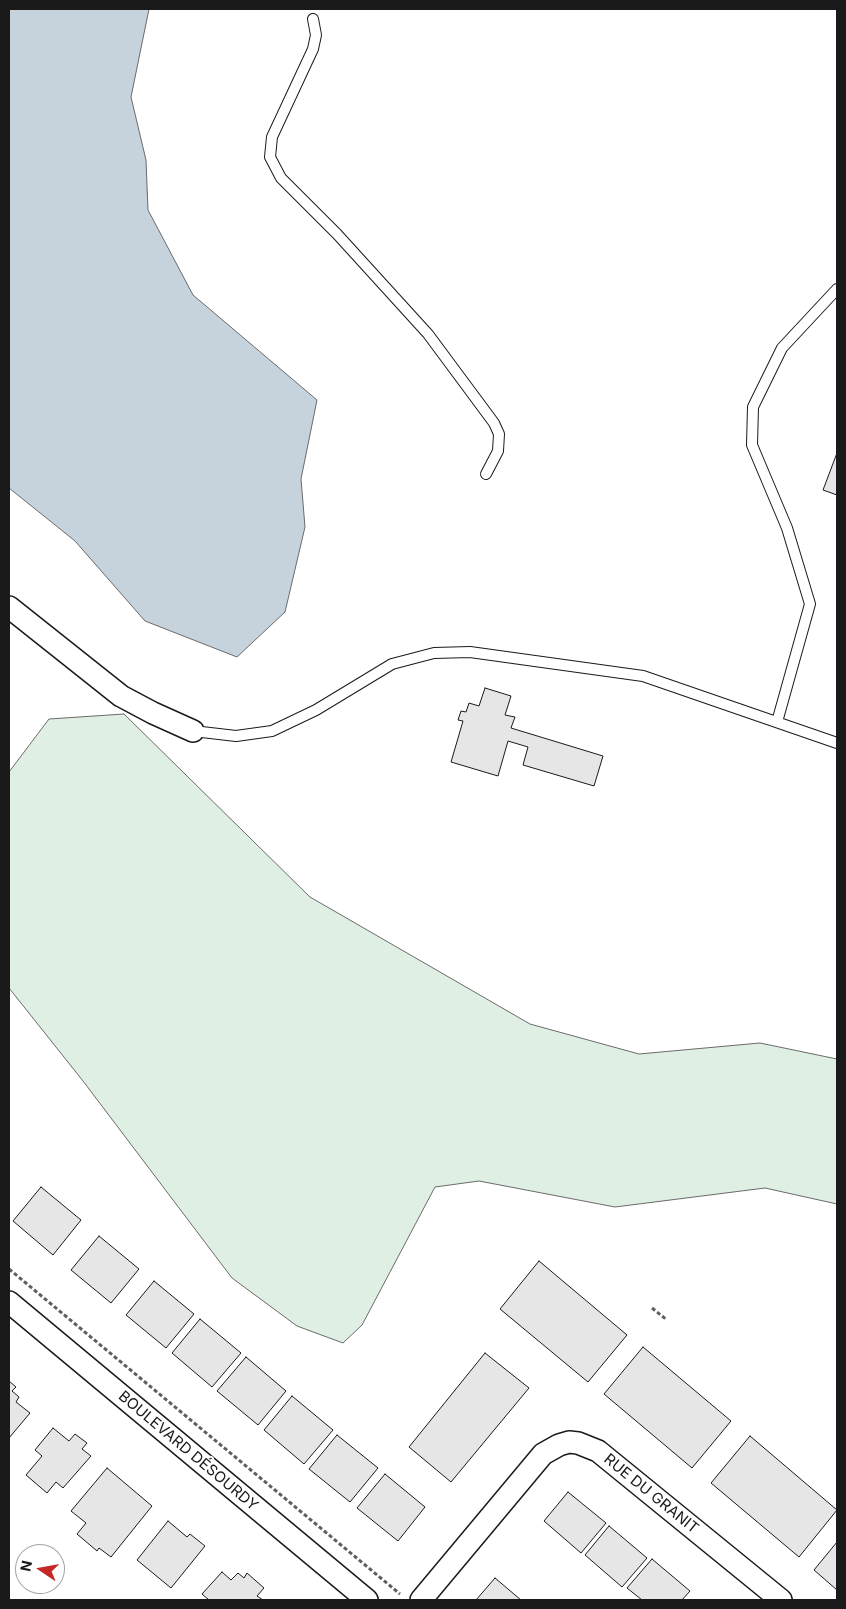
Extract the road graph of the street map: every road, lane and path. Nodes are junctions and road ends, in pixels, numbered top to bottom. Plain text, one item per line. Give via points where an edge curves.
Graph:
1 (313, 19) dead end
2 (837, 289) edge
3 (486, 474) dead end
4 (9, 607) edge
5 (777, 722) junction
6 (193, 731) joint
7 (837, 742) edge
8 (9, 1269) edge
9 (9, 1302) edge
10 (652, 1308) dead end
11 (667, 1320) dead end
12 (397, 1592) dead end
13 (367, 1600) edge
14 (422, 1600) edge
15 (781, 1600) edge

1 - 3 lane via 316,35 313,49 272,137 270,157 281,178 428,334 494,423 498,451
2 - 5 lane via 782,348 753,407 752,444 786,528 810,604
4 - 6 street via 121,696
5 - 6 lane via 643,676 470,652 434,653 392,664 316,710 272,731 236,736
5 - 7 lane
8 - 12 path
9 - 13 street, BOULEVARD DÉSOURDY
10 - 11 path
14 - 15 street, RUE DU GRANIT via 543,1454 569,1442 598,1451

